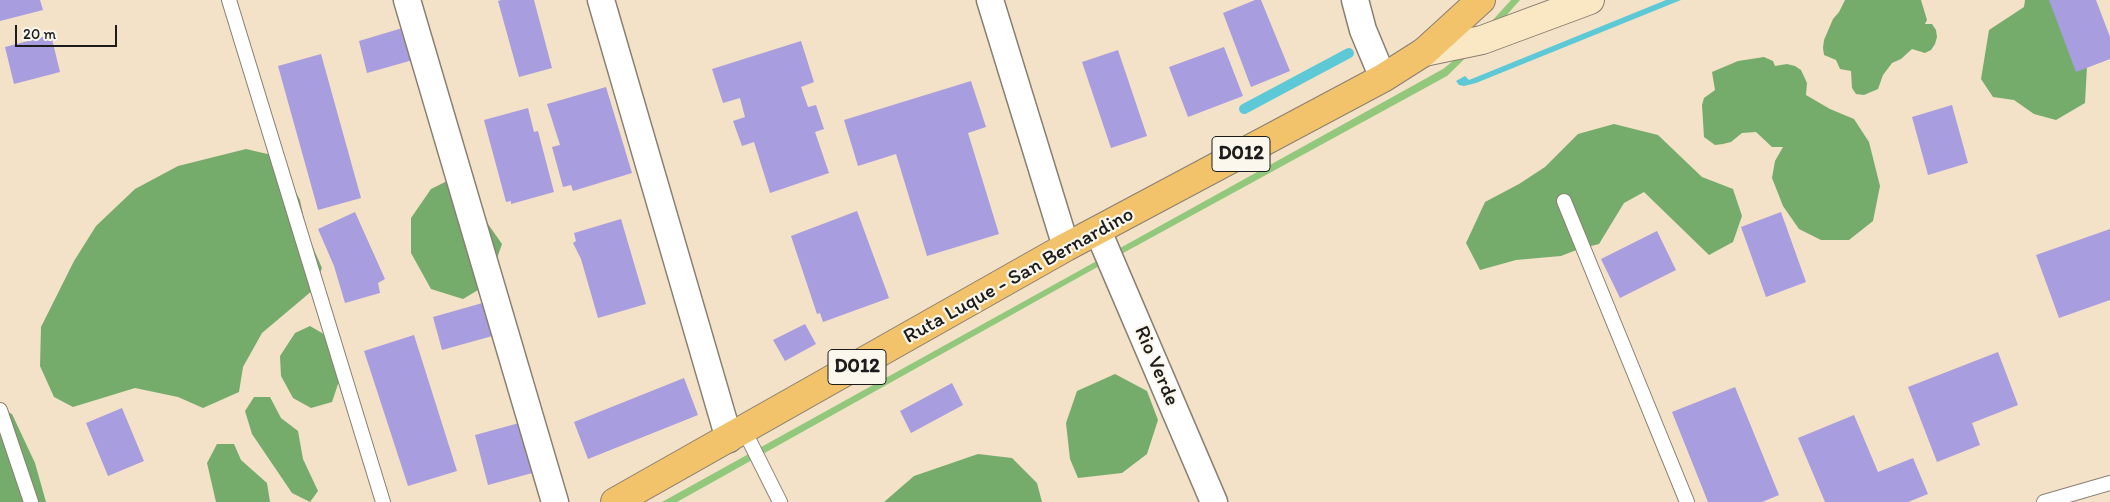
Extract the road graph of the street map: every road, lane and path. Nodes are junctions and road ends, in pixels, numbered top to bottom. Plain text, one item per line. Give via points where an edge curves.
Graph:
1 (229, 0) edge
2 (407, 0) edge
3 (601, 0) edge
4 (990, 0) edge
5 (1355, 0) edge
6 (1481, 0) edge
7 (1590, 0) edge
8 (1424, 52) junction
9 (1383, 78) junction
10 (1564, 201) dead end
11 (1098, 231) junction
12 (1066, 247) junction
13 (0, 410) edge
14 (737, 434) junction
15 (2110, 484) edge
16 (31, 502) edge
17 (382, 502) edge
18 (555, 502) edge
19 (615, 502) edge
20 (780, 502) edge
21 (1214, 502) edge
22 (1687, 502) edge
23 (2044, 502) edge

1 - 17 lane
2 - 18 street
3 - 14 street
4 - 12 street
5 - 9 street via 1363,30
6 - 8 main road, D012
7 - 8 main road via 1482,40
8 - 9 main road, Ruta Luque - San Bernardino / D012
9 - 11 main road, Ruta Luque - San Bernardino / D012
10 - 22 lane
11 - 12 main road, Ruta Luque - San Bernardino / D012
11 - 21 street, Rio Verde
12 - 14 main road, Ruta Luque - San Bernardino / D012
13 - 16 lane
14 - 19 main road, Ruta Luque - San Bernardino / D012
14 - 20 lane
15 - 23 lane

